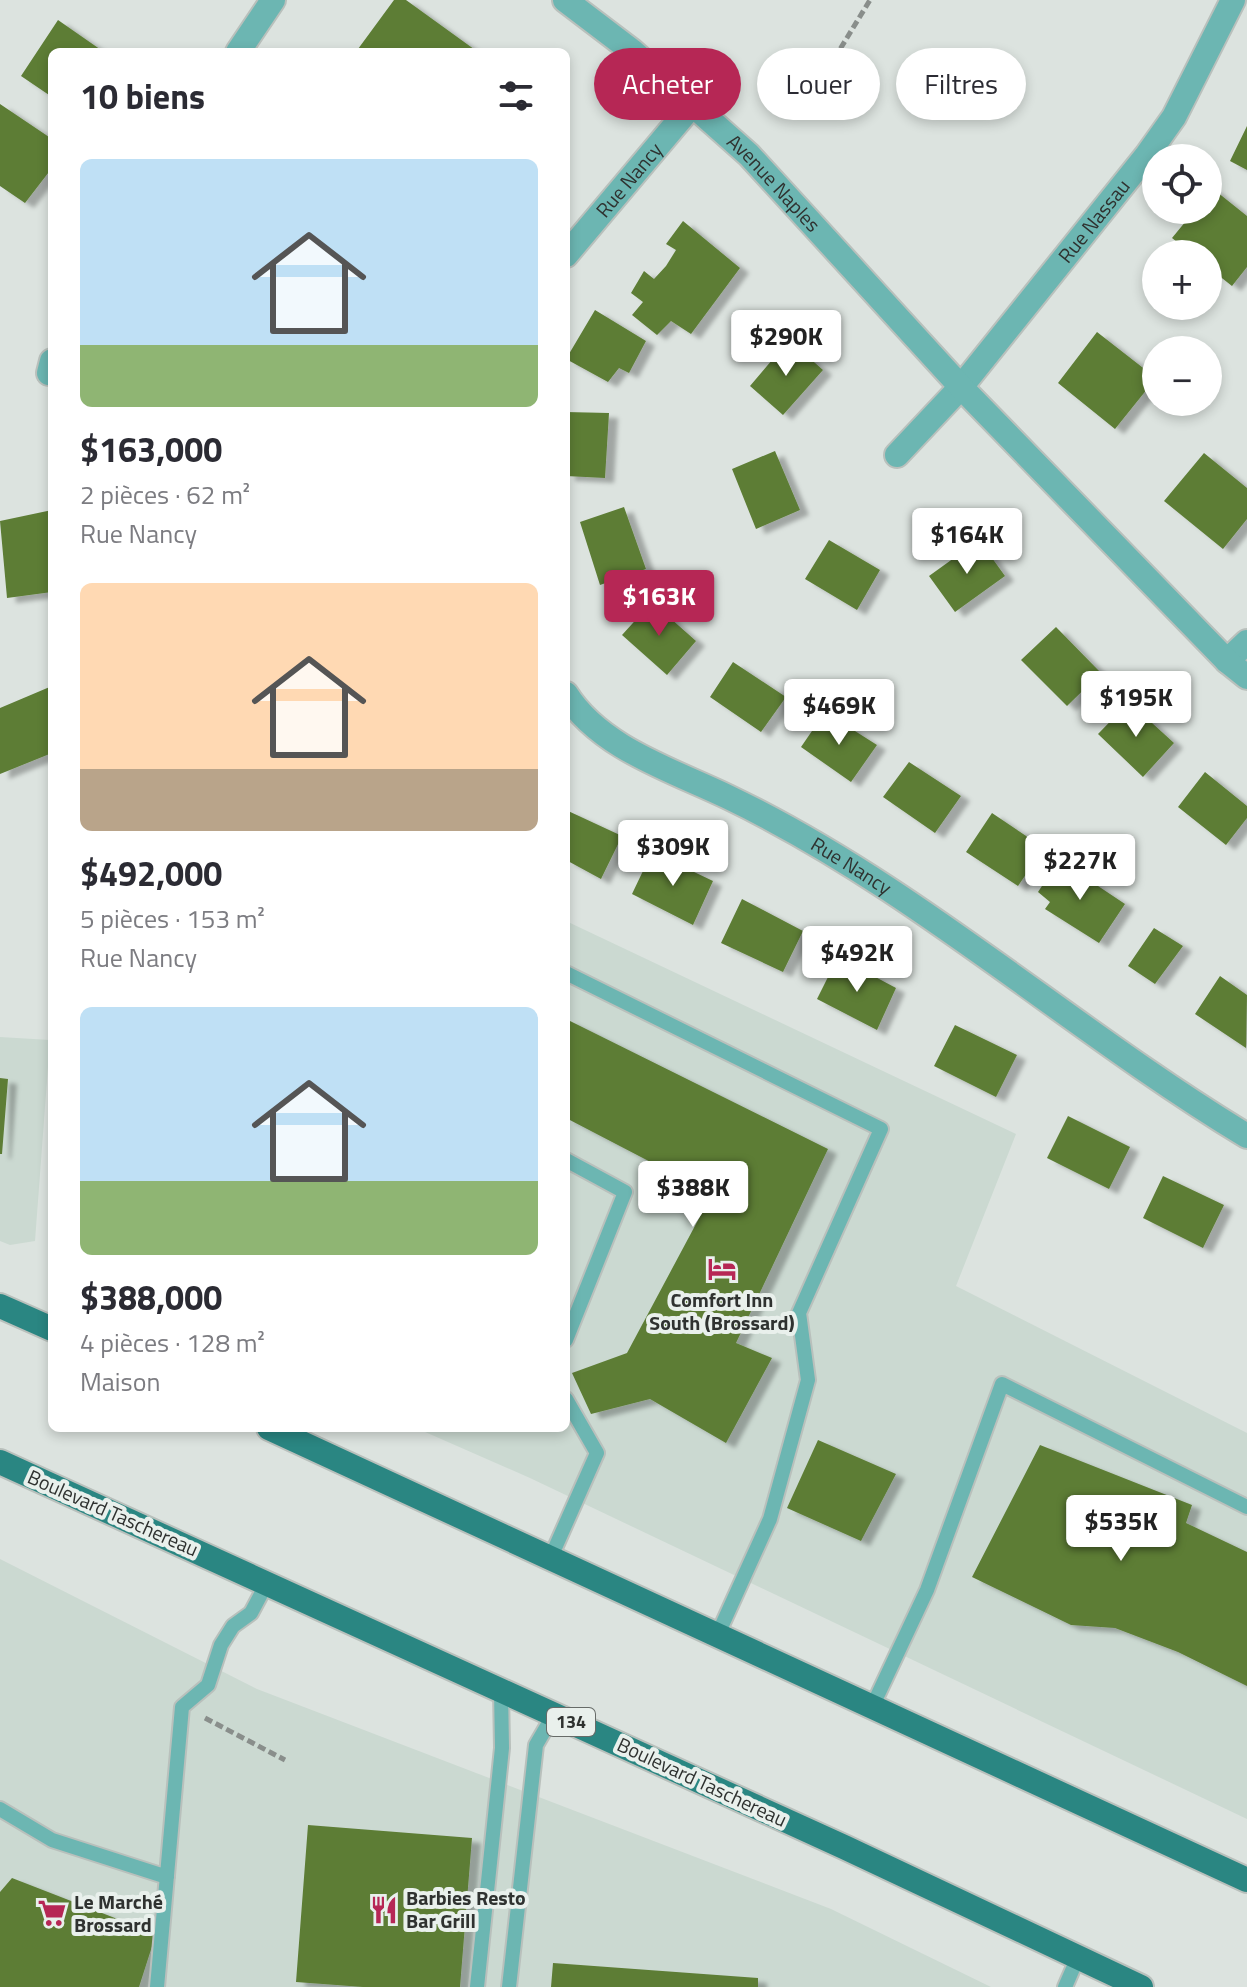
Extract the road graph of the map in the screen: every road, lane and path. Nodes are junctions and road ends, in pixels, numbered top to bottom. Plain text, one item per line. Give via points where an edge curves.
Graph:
1 (273, 0) edge
2 (565, 0) edge
3 (870, 0) edge
4 (1233, 0) edge
5 (241, 48) edge
6 (624, 48) edge
7 (841, 48) edge
8 (680, 120) edge
9 (710, 120) edge
10 (570, 250) edge
11 (961, 387) junction
12 (897, 455) dead end
13 (1247, 642) edge
14 (1227, 661) junction
15 (1247, 677) edge
16 (570, 698) edge
17 (570, 975) edge
18 (1247, 1136) edge
19 (570, 1162) edge
20 (0, 1306) edge
21 (48, 1322) edge
22 (570, 1330) edge
23 (570, 1406) edge
24 (278, 1432) edge
25 (0, 1462) edge
26 (1247, 1507) edge
27 (551, 1557) junction
28 (267, 1583) junction
29 (718, 1634) junction
30 (501, 1690) junction
31 (873, 1705) junction
32 (182, 1707) junction
33 (554, 1714) junction
34 (285, 1760) dead end
35 (0, 1809) edge
36 (167, 1877) junction
37 (1247, 1880) edge
38 (1078, 1957) junction
39 (157, 1987) edge
40 (477, 1987) edge
41 (509, 1987) edge
42 (1065, 1987) edge
43 (1141, 1987) edge

1 - 5 street
2 - 6 street, Avenue Naples
3 - 7 path
4 - 11 street, Rue Nassau via 1174,117
8 - 10 street, Rue Nancy
9 - 11 street, Avenue Naples via 783,189
11 - 12 street
11 - 14 street, Avenue Naples
13 - 14 street
14 - 15 street, Avenue Naples
16 - 18 street, Rue Nancy via 601,733 750,808 876,881 1150,1075
17 - 29 lane via 881,1129 799,1313 808,1380 770,1519
19 - 22 lane via 625,1192
20 - 21 main road
23 - 27 lane via 597,1453
24 - 27 main road
25 - 28 main road, Boulevard Taschereau / 134
26 - 31 lane via 1002,1384 927,1590
27 - 29 main road
28 - 30 main road, Boulevard Taschereau / 134
28 - 32 lane via 251,1613 233,1626 221,1645 208,1685
29 - 31 main road
30 - 33 main road, Boulevard Taschereau / 134
30 - 40 lane via 502,1748
31 - 37 main road
32 - 34 path
32 - 36 lane
33 - 38 main road, Boulevard Taschereau / 134
33 - 41 lane via 536,1745
35 - 36 lane via 52,1840
36 - 39 lane
38 - 42 lane
38 - 43 main road, Boulevard Taschereau / 134

